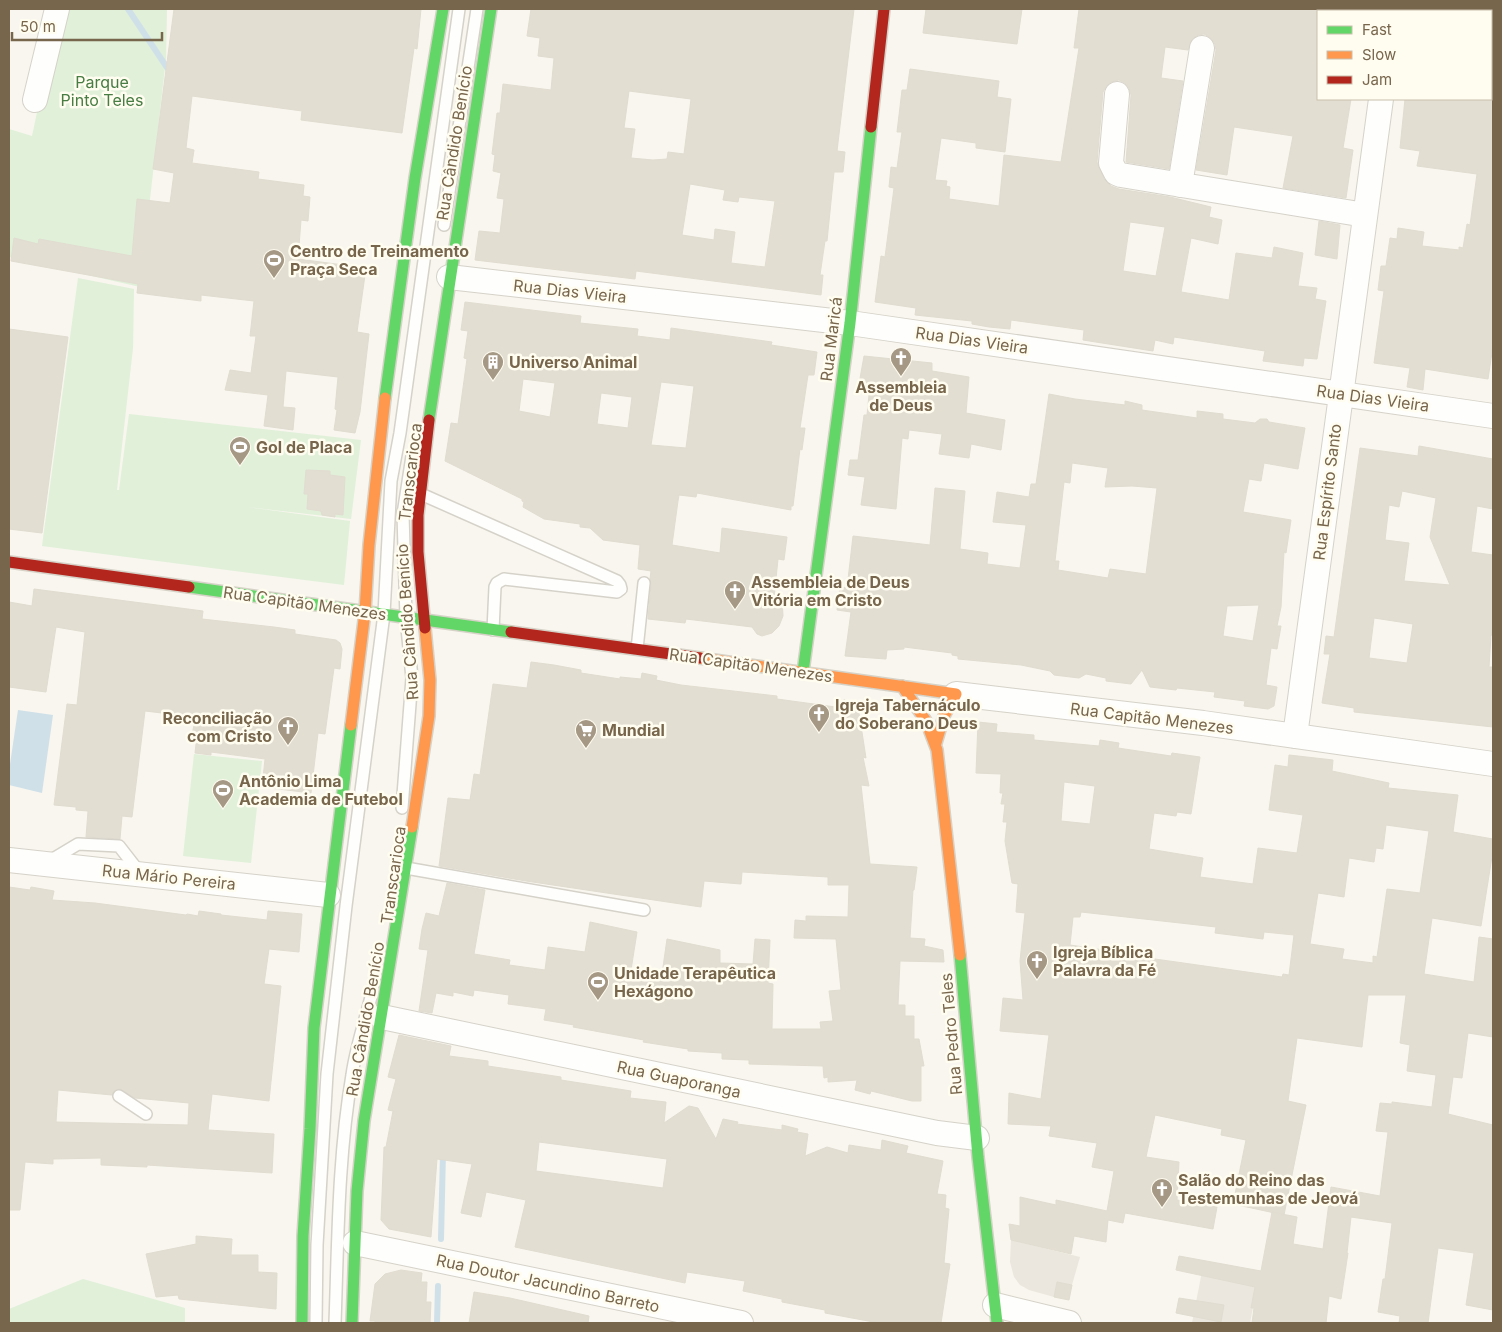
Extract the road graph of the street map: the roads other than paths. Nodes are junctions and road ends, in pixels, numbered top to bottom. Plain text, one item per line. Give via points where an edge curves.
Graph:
1 (57, 9) edge
2 (443, 9) edge
3 (459, 9) edge
4 (477, 9) edge
5 (491, 9) edge
6 (884, 9) edge
7 (1202, 48) dead end
8 (1117, 94) dead end
9 (35, 100) dead end
10 (1380, 100) edge
11 (1180, 185) junction
12 (1365, 215) junction
13 (443, 236) dead end
14 (449, 277) junction
15 (850, 323) junction
16 (1340, 393) junction
17 (1493, 416) edge
18 (413, 445) dead end
19 (420, 493) junction
20 (9, 562) edge
21 (644, 583) dead end
22 (365, 612) junction
23 (384, 614) junction
24 (406, 618) junction
25 (425, 620) junction
26 (493, 630) junction
27 (636, 649) junction
28 (803, 672) junction
29 (902, 686) junction
30 (956, 694) junction
31 (1295, 736) junction
32 (936, 743) junction
33 (1493, 764) edge
34 (401, 817) dead end
35 (398, 844) dead end
36 (9, 860) edge
37 (406, 868) junction
38 (328, 895) junction
39 (644, 910) dead end
40 (382, 1017) junction
41 (119, 1096) dead end
42 (146, 1114) dead end
43 (977, 1138) junction
44 (355, 1243) junction
45 (996, 1314) edge
46 (302, 1323) edge
47 (316, 1323) edge
48 (335, 1323) edge
49 (352, 1323) edge
50 (741, 1323) edge
51 (1070, 1323) edge

1 - 9 street
2 - 22 main road, Rua Cândido Benício via 381,428
3 - 23 lane, Transcarioca via 391,481
4 - 13 lane
5 - 14 main road, Rua Cândido Benício
6 - 15 main road, Rua Maricá
7 - 11 street
8 - 11 street via 1112,163 1116,173
10 - 12 street, Rua Espírito Santo
11 - 12 street
12 - 16 street, Rua Espírito Santo
14 - 15 street, Rua Dias Vieira
14 - 19 main road, Rua Cândido Benício
15 - 16 street, Rua Dias Vieira
15 - 28 main road, Rua Maricá
16 - 17 street, Rua Dias Vieira
16 - 31 street, Rua Espírito Santo
18 - 24 lane, Transcarioca via 403,514
19 - 25 main road, Rua Cândido Benício via 418,552
19 - 26 lane via 620,585 617,592 504,579 495,587
20 - 22 main road, Rua Capitão Menezes
21 - 27 lane
22 - 23 main road, Rua Capitão Menezes
22 - 38 main road, Rua Cândido Benício
23 - 24 main road, Rua Capitão Menezes
23 - 47 lane, Transcarioca via 327,1074
24 - 25 main road, Rua Capitão Menezes
24 - 34 lane, Transcarioca via 412,678
25 - 26 main road, Rua Capitão Menezes
25 - 37 main road, Rua Cândido Benício via 429,716
26 - 27 main road, Rua Capitão Menezes
27 - 28 main road, Rua Capitão Menezes
28 - 29 main road, Rua Capitão Menezes
29 - 30 main road, Rua Capitão Menezes
29 - 32 main road, Rua Pedro Teles via 924,717
30 - 31 street, Rua Capitão Menezes
30 - 32 main road, Rua Pedro Teles via 944,716
31 - 33 street, Rua Capitão Menezes
32 - 43 main road, Rua Pedro Teles
35 - 48 lane, Transcarioca via 377,973 352,1073 345,1121
36 - 38 street, Rua Mário Pereira
37 - 39 lane
37 - 40 main road, Rua Cândido Benício
38 - 46 main road, Rua Cândido Benício via 314,1028 303,1236
40 - 43 street, Rua Guaporanga via 938,1133
40 - 44 main road, Rua Cândido Benício via 364,1121
41 - 42 lane
43 - 45 main road, Rua Pedro Teles
44 - 49 main road, Rua Cândido Benício
44 - 50 street, Rua Doutor Jacundino Barreto
45 - 51 street

